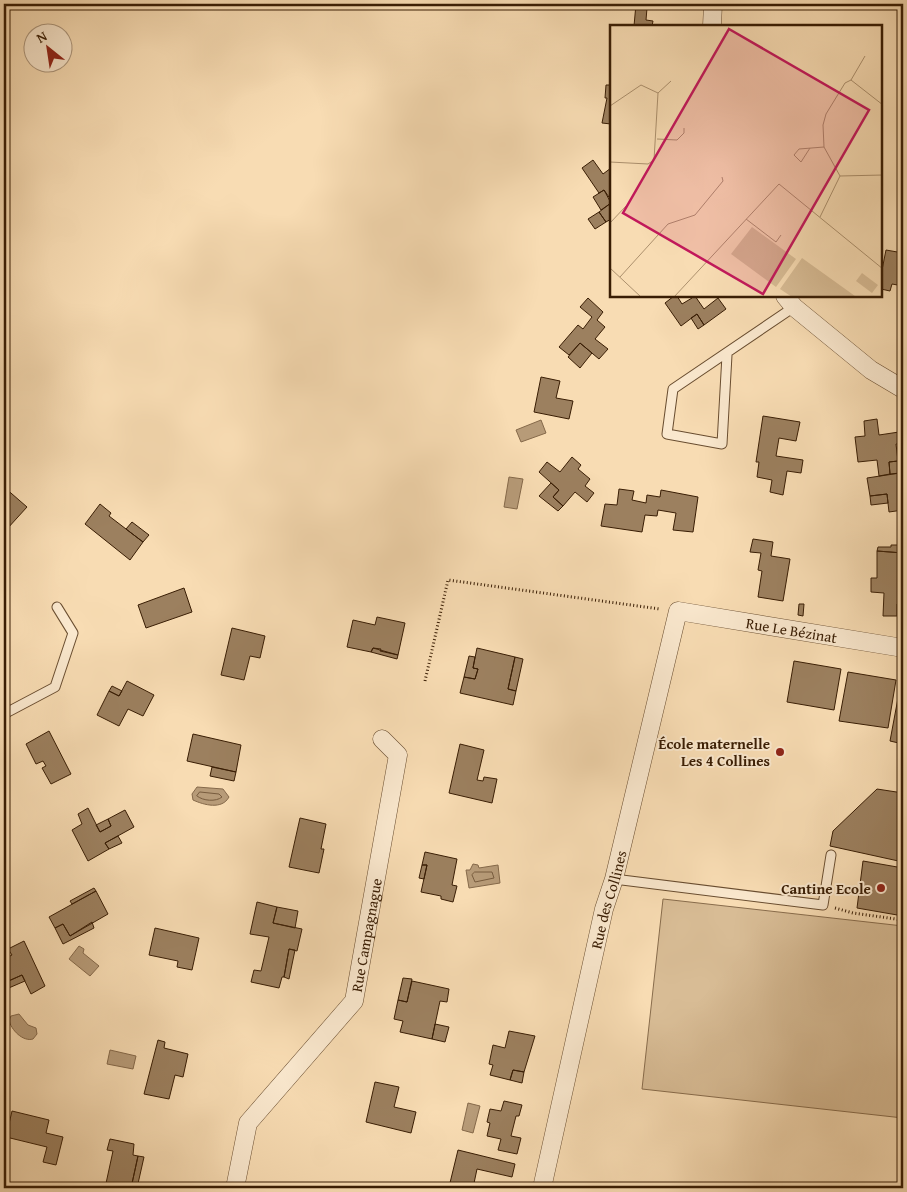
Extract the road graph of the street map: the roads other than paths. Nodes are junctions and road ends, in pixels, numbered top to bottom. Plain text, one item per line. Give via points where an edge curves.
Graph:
1 (713, 4) edge
2 (712, 25) edge
3 (789, 302) edge
4 (727, 355) junction
5 (903, 389) edge
6 (57, 607) dead end
7 (678, 612) joint
8 (903, 648) edge
9 (4, 714) edge
10 (382, 739) dead end
11 (831, 855) dead end
12 (614, 879) junction
13 (234, 1188) edge
14 (542, 1188) edge

1 - 2 street
3 - 4 lane
3 - 5 street via 871,370
4 - 4 lane via 673,389 668,434 722,444
6 - 9 lane via 73,633 55,687
7 - 8 street, Rue Le Bézinat
7 - 12 street, Rue des Collines
10 - 13 street, Rue Campagnague via 398,755 354,1001 248,1123
11 - 12 lane via 823,905
12 - 14 street, Rue des Collines via 604,909

